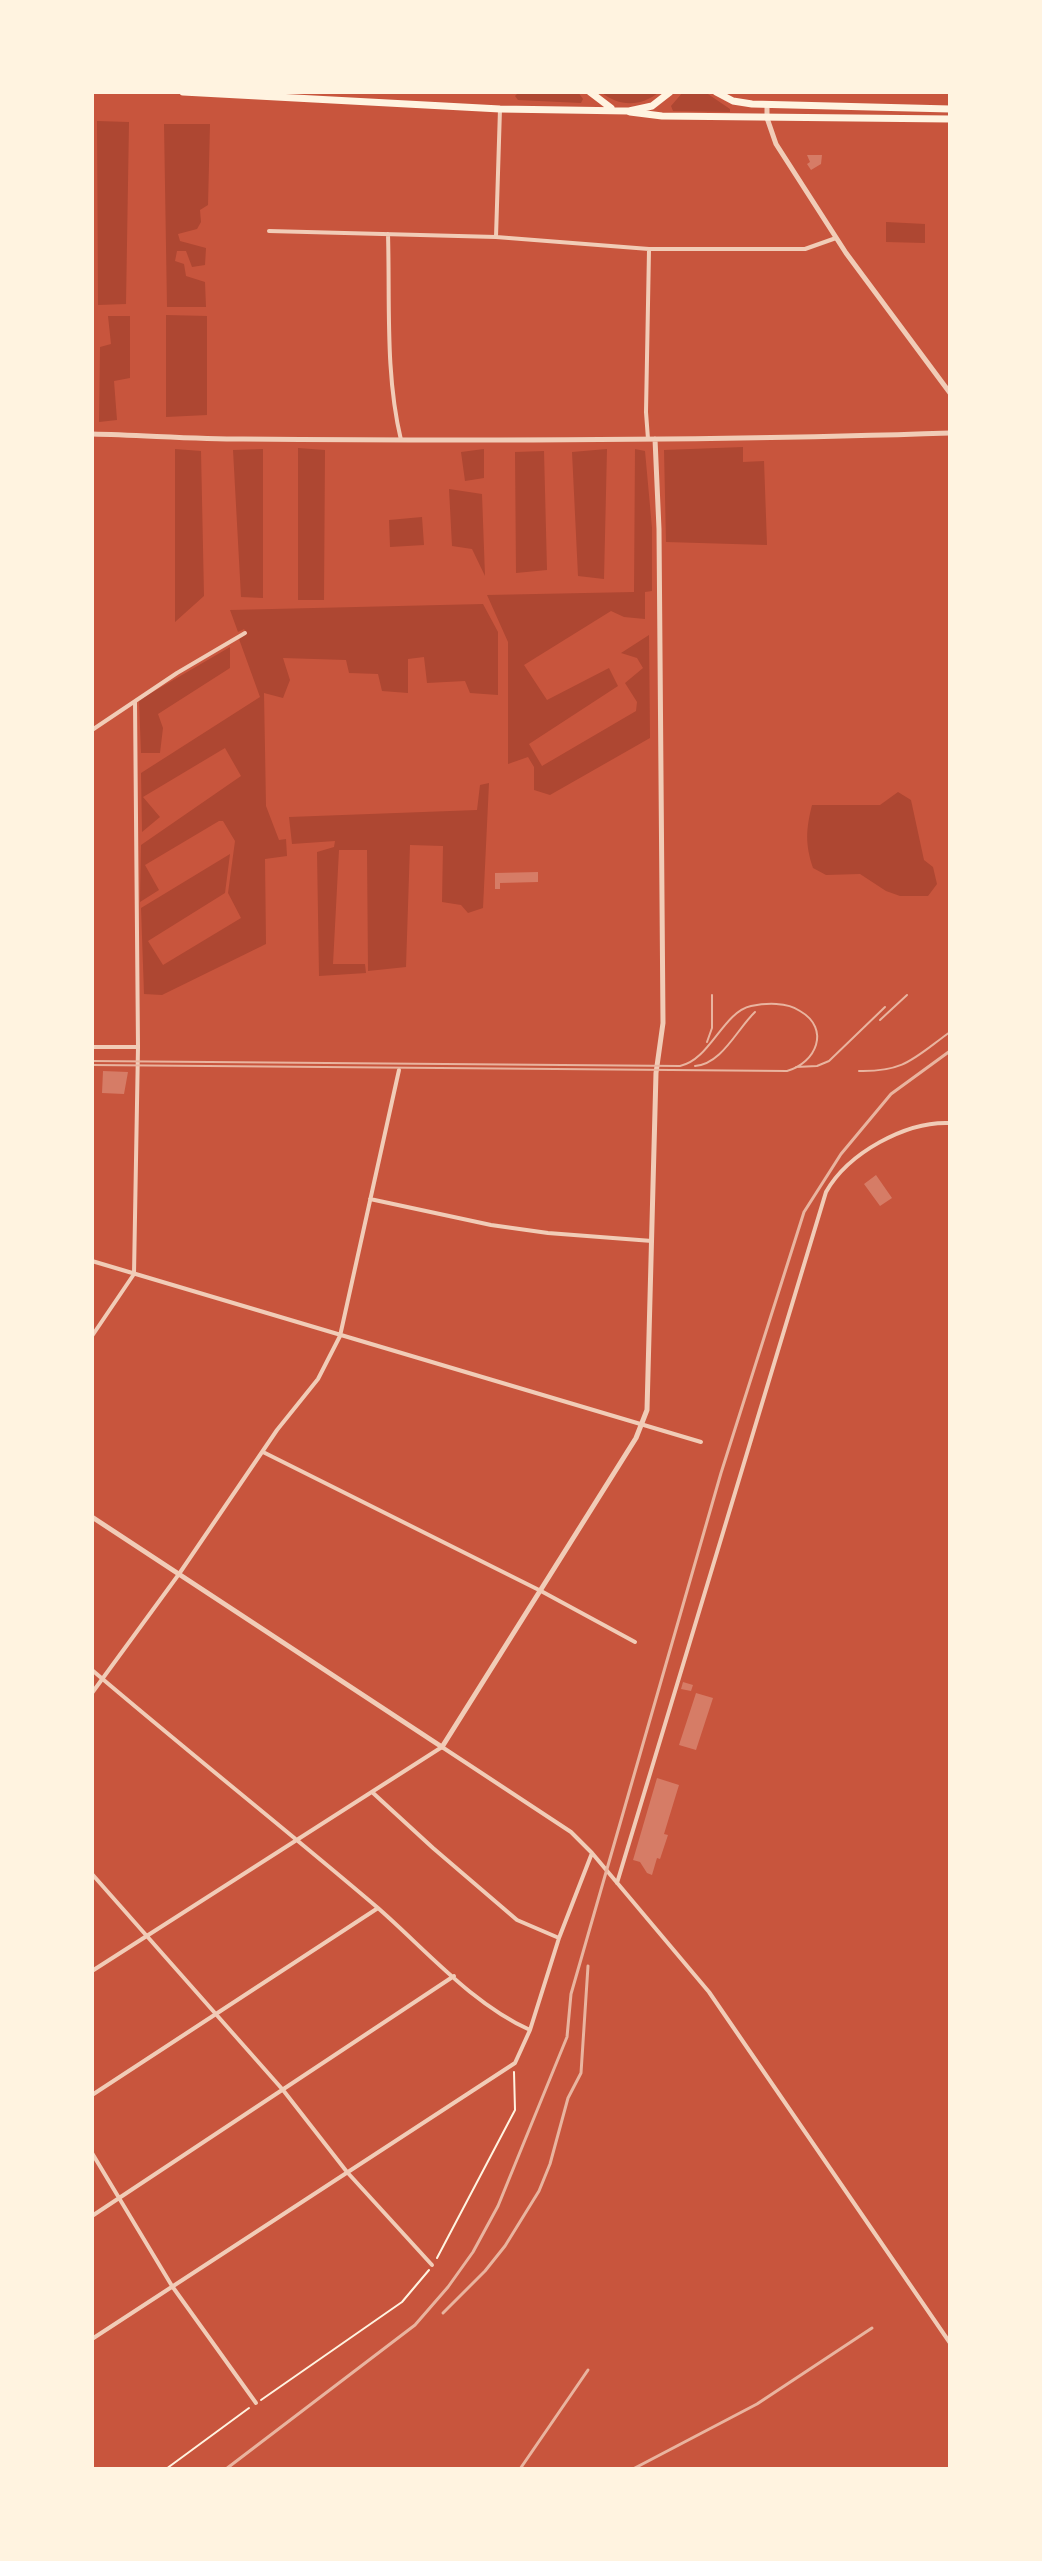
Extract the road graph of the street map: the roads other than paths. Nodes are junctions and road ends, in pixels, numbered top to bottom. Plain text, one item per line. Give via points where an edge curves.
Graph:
1 (183, 92) edge
2 (590, 92) edge
3 (670, 92) edge
4 (716, 92) edge
5 (767, 105) junction
6 (500, 109) junction
7 (950, 109) edge
8 (620, 110) junction
9 (767, 118) junction
10 (950, 119) edge
11 (269, 231) dead end
12 (388, 234) junction
13 (496, 237) junction
14 (836, 238) junction
15 (649, 249) junction
16 (950, 393) edge
17 (950, 433) edge
18 (92, 434) edge
19 (652, 439) junction
20 (401, 440) junction
21 (245, 633) dead end
22 (135, 702) junction
23 (92, 730) edge
24 (92, 1047) edge
25 (138, 1047) junction
26 (399, 1070) dead end
27 (950, 1123) edge
28 (370, 1199) junction
29 (652, 1241) junction
30 (92, 1261) edge
31 (134, 1274) junction
32 (92, 1336) edge
33 (340, 1336) junction
34 (641, 1426) junction
35 (701, 1442) dead end
36 (263, 1452) junction
37 (92, 1517) edge
38 (179, 1574) junction
39 (541, 1591) junction
40 (635, 1642) dead end
41 (92, 1670) edge
42 (102, 1679) junction
43 (92, 1693) edge
44 (442, 1747) junction
45 (372, 1792) junction
46 (295, 1841) junction
47 (592, 1853) junction
48 (92, 1874) edge
49 (617, 1883) junction
50 (378, 1908) junction
51 (146, 1936) junction
52 (559, 1938) junction
53 (92, 1971) edge
54 (454, 1976) junction
55 (216, 2014) junction
56 (530, 2030) junction
57 (283, 2090) junction
58 (92, 2095) edge
59 (92, 2153) edge
60 (347, 2172) junction
61 (120, 2197) junction
62 (92, 2216) edge
63 (432, 2265) road end
64 (172, 2286) junction
65 (92, 2339) edge
66 (950, 2343) edge
67 (256, 2403) road end

1 - 6 main road
2 - 8 main road
3 - 8 main road via 648,108
4 - 5 main road via 739,102
5 - 7 main road
5 - 9 street
6 - 8 main road
6 - 13 street
8 - 9 main road
9 - 10 main road
9 - 14 street via 776,144
11 - 12 street
12 - 13 street
12 - 20 street via 392,383
13 - 15 street
14 - 15 street via 790,250
14 - 16 street
15 - 19 street via 646,412
17 - 19 street
18 - 20 street
19 - 20 street
19 - 29 street via 659,529 663,1023 656,1073
21 - 22 street
22 - 23 street
22 - 25 street
24 - 25 street
25 - 31 street
26 - 28 street
27 - 49 street via 930,1122 898,1132 849,1165 826,1192
28 - 29 street via 491,1225
28 - 33 street
29 - 34 street via 647,1410
30 - 31 street
31 - 32 street
31 - 33 street
33 - 34 street
33 - 36 street via 318,1379
34 - 35 street
34 - 39 street
36 - 38 street
36 - 39 street
37 - 38 street
38 - 42 street
38 - 44 street
39 - 40 street
39 - 44 street
41 - 42 street
42 - 43 street
42 - 46 street
44 - 45 street
44 - 47 street via 571,1832
45 - 46 street
45 - 52 street via 517,1920
46 - 50 street
46 - 51 street
47 - 49 street
47 - 52 street
48 - 51 street
49 - 66 street via 709,1992
50 - 54 street
50 - 55 street
51 - 53 street
51 - 55 street
52 - 56 street
54 - 56 street via 508,2020
54 - 57 street
55 - 57 street
55 - 58 street
56 - 60 street via 515,2063
57 - 60 street
57 - 61 street
59 - 61 street
60 - 63 street
60 - 64 street
61 - 62 street
61 - 64 street
64 - 65 street
64 - 67 street

